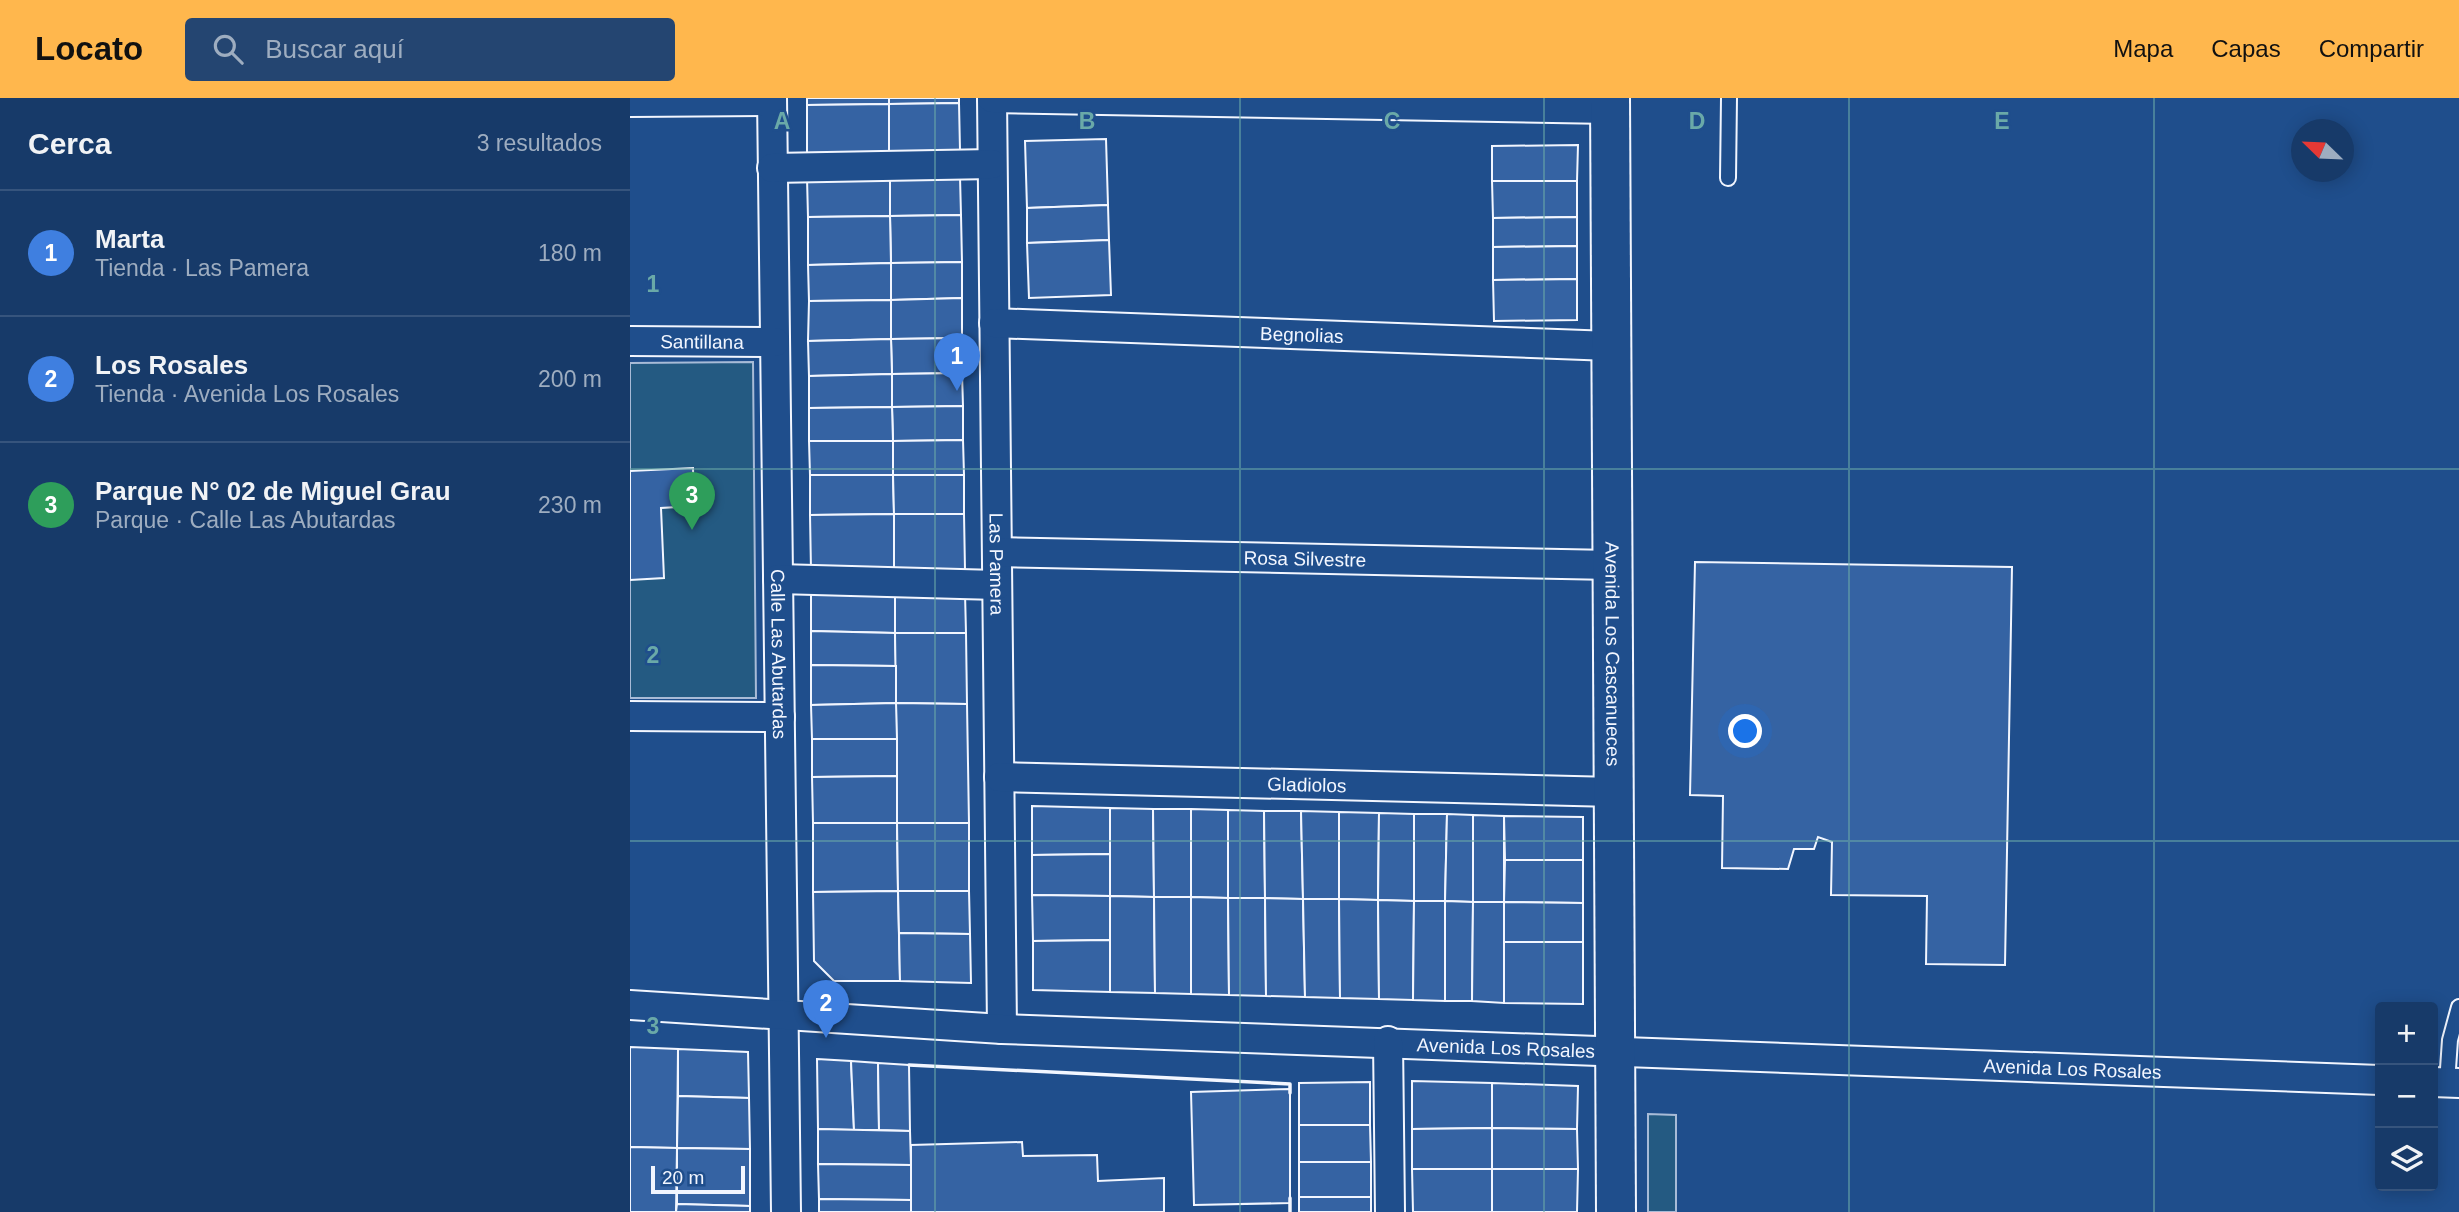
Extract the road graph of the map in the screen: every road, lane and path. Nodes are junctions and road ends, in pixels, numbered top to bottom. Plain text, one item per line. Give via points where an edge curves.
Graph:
1 (992, 98) edge
2 (1729, 98) edge
3 (772, 99) edge
4 (1379, 101) edge
5 (630, 102) edge
6 (1610, 104) edge
7 (992, 164) junction
8 (772, 168) junction
9 (1728, 178) dead end
10 (994, 323) junction
11 (630, 341) edge
12 (775, 342) junction
13 (1611, 346) junction
14 (997, 552) junction
15 (1612, 565) junction
16 (778, 579) junction
17 (997, 584) junction
18 (630, 716) edge
19 (780, 717) junction
20 (999, 777) junction
21 (1614, 792) junction
22 (630, 1005) edge
23 (2459, 1007) edge
24 (784, 1015) junction
25 (1002, 1029) junction
26 (1388, 1041) junction
27 (1614, 1051) junction
28 (2375, 1080) edge
29 (2446, 1083) edge
30 (786, 1212) edge
31 (1390, 1212) edge
32 (1616, 1212) edge

1 - 4 street
1 - 7 street, Las Pamera
2 - 9 lane
3 - 5 street
3 - 8 street, Calle Las Abutardas
4 - 6 street
6 - 13 street, Avenida Los Cascanueces
7 - 8 street
7 - 10 street, Las Pamera
8 - 12 street, Calle Las Abutardas
10 - 13 street, Begnolias
10 - 14 street, Las Pamera
11 - 12 street, Santillana
12 - 16 street, Calle Las Abutardas
13 - 15 street, Avenida Los Cascanueces
14 - 15 street, Rosa Silvestre
14 - 17 street, Las Pamera
15 - 21 street, Avenida Los Cascanueces
16 - 17 street
16 - 19 street, Calle Las Abutardas
17 - 20 street, Las Pamera
18 - 19 street
19 - 24 street, Calle Las Abutardas
20 - 21 street, Gladiolos
20 - 25 street, Las Pamera
21 - 27 street, Avenida Los Cascanueces
22 - 24 street, Avenida Los Rosales
23 - 29 lane
24 - 25 street, Avenida Los Rosales
24 - 30 street, Calle Las Abutardas
25 - 26 street, Avenida Los Rosales
26 - 27 street, Avenida Los Rosales
26 - 31 street
27 - 28 street, Avenida Los Rosales
27 - 32 street, Avenida Los Cascanueces

